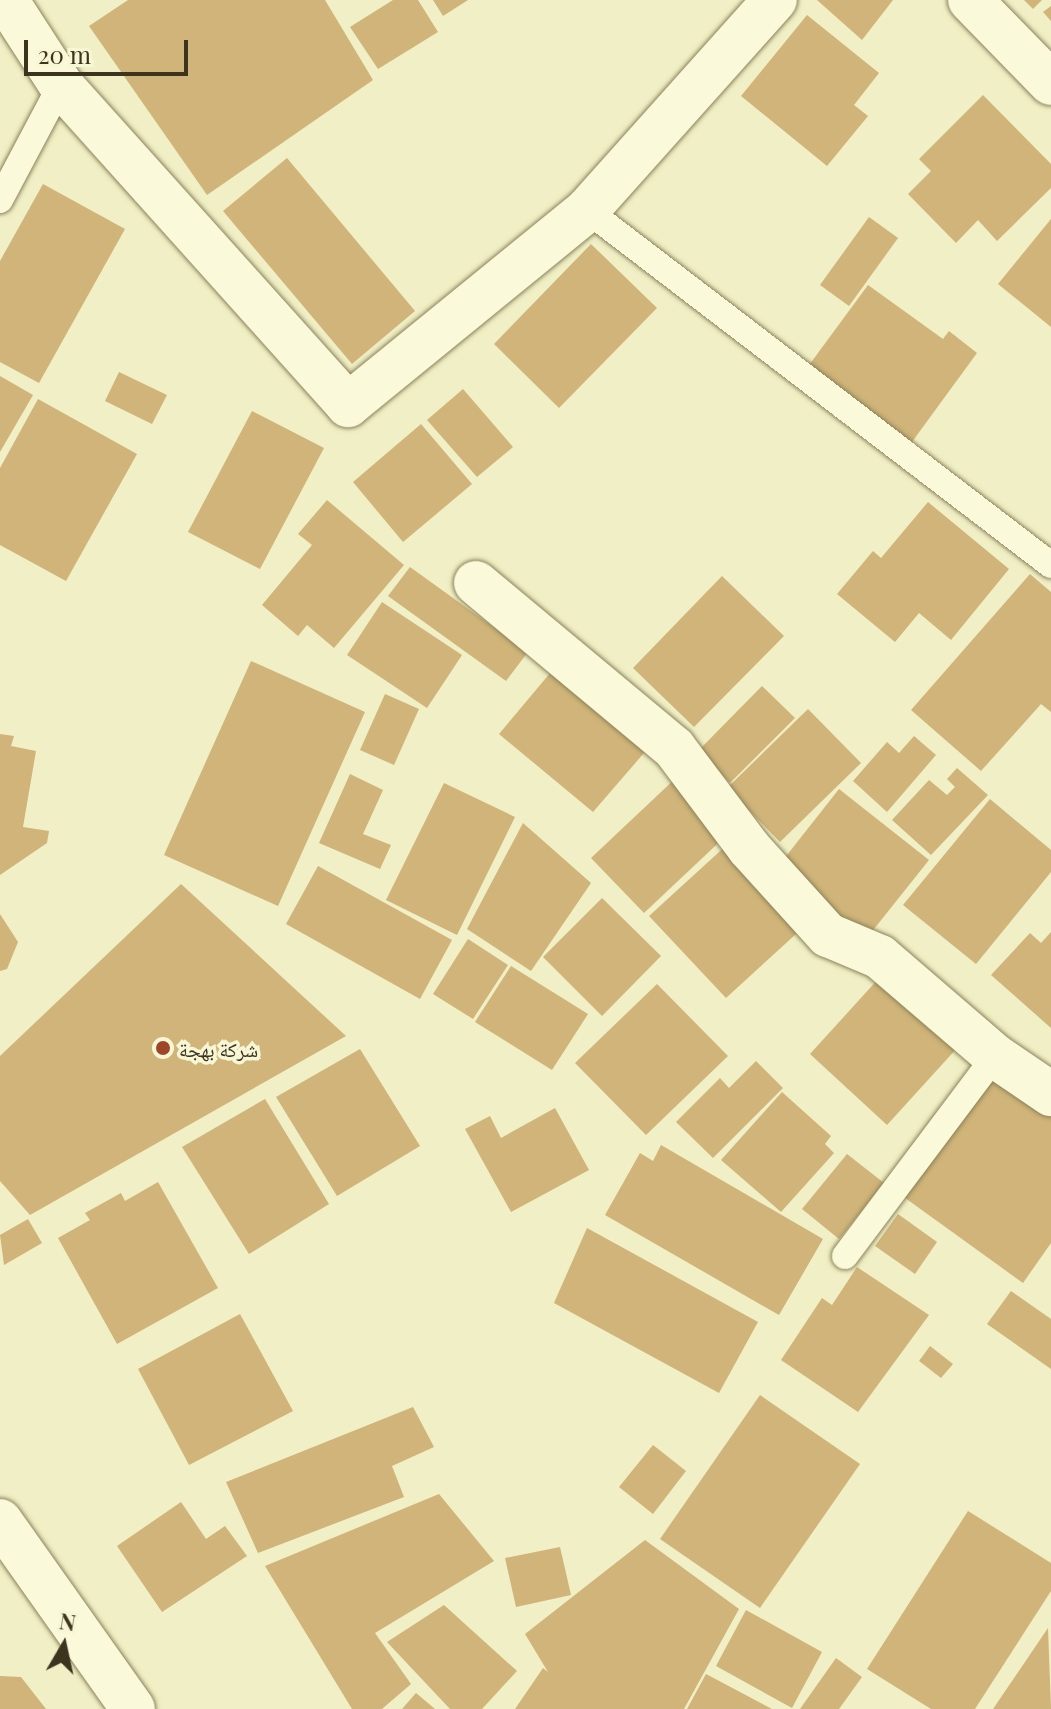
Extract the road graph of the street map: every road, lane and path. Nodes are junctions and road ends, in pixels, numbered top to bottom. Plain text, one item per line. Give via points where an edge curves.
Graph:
1 (6, 0) edge
2 (775, 0) edge
3 (970, 0) edge
4 (1051, 83) edge
5 (61, 85) junction
6 (0, 200) edge
7 (587, 210) junction
8 (1051, 565) edge
9 (476, 583) dead end
10 (995, 1056) junction
11 (1051, 1094) edge
12 (845, 1256) dead end
13 (0, 1521) edge
14 (133, 1709) edge

1 - 5 street
2 - 7 street
3 - 4 street
5 - 6 lane
5 - 7 street via 348,405
7 - 8 lane
9 - 10 street via 674,748 749,848 828,935 880,957
10 - 11 street
10 - 12 lane
13 - 14 street

